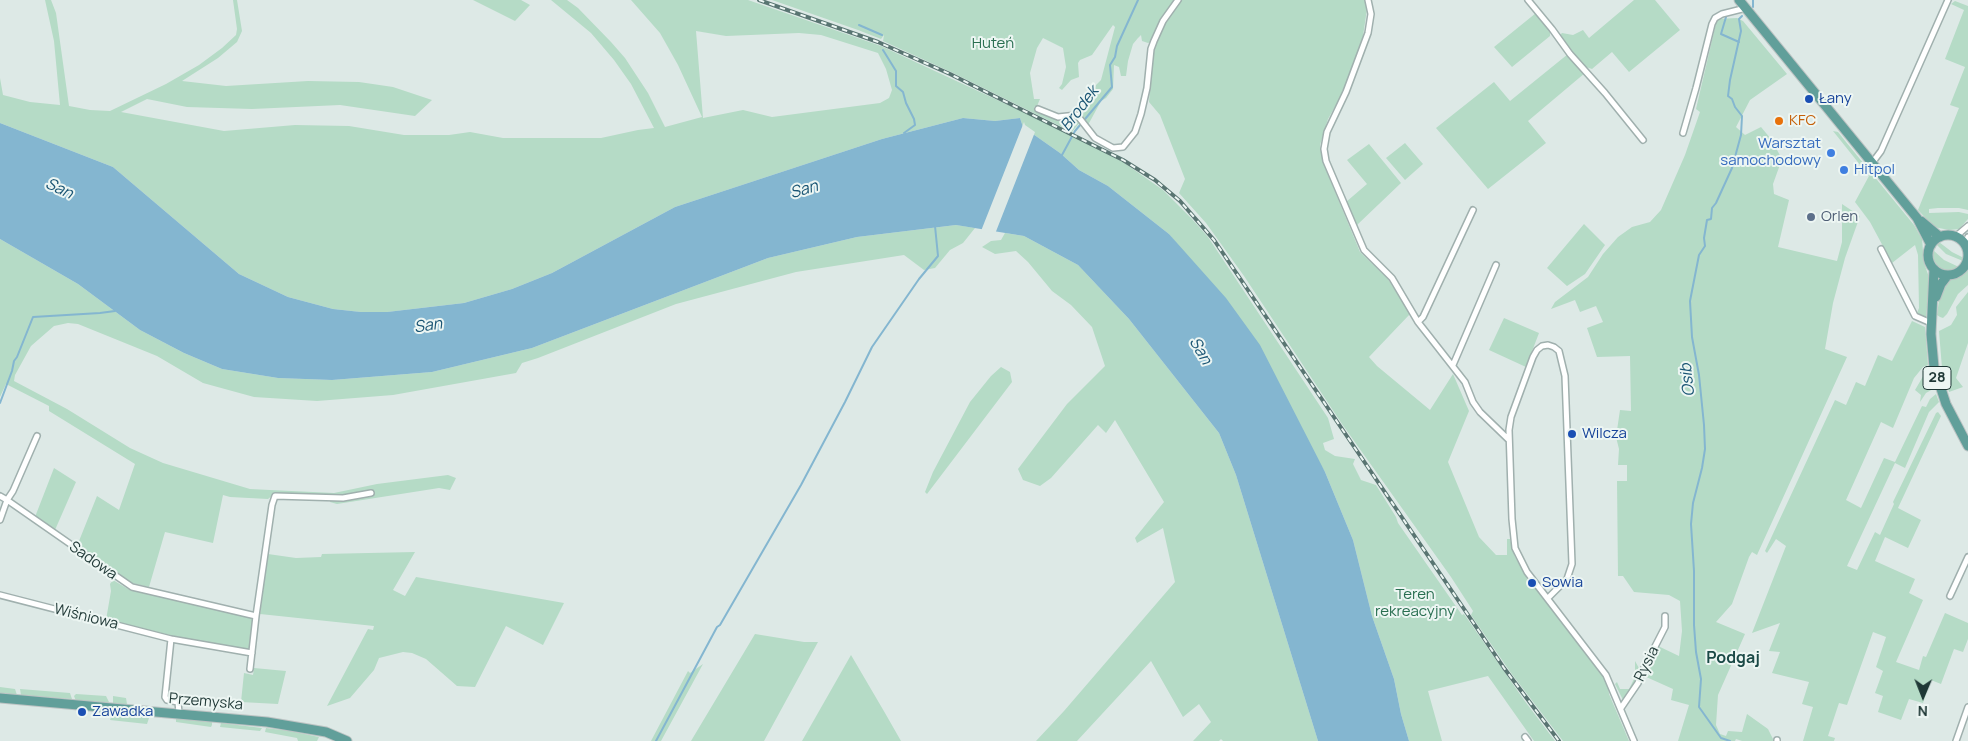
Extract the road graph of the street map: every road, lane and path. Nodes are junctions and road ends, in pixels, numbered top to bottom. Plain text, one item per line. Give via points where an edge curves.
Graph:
1 (1178, 0) edge
2 (1368, 0) edge
3 (1528, 0) edge
4 (1739, 0) edge
5 (1948, 0) edge
6 (1746, 8) junction
7 (1038, 110) dead end
8 (1683, 132) dead end
9 (1643, 140) dead end
10 (1872, 163) junction
11 (1473, 210) dead end
12 (1917, 218) junction
13 (1968, 226) edge
14 (1940, 237) junction
15 (1955, 237) junction
16 (1966, 241) edge
17 (1931, 245) junction
18 (1881, 249) dead end
19 (1968, 255) edge
20 (1496, 265) dead end
21 (1966, 266) edge
22 (1934, 269) junction
23 (1948, 275) junction
24 (1933, 304) junction
25 (1418, 322) junction
26 (1931, 323) junction
27 (1453, 365) junction
28 (37, 436) dead end
29 (1509, 440) junction
30 (1968, 446) edge
31 (371, 493) dead end
32 (0, 496) edge
33 (7, 500) junction
34 (0, 520) edge
35 (1968, 557) edge
36 (0, 595) edge
37 (1950, 596) dead end
38 (1548, 598) junction
39 (256, 616) junction
40 (1665, 616) dead end
41 (171, 639) junction
42 (252, 653) junction
43 (250, 669) dead end
44 (0, 698) edge
45 (1968, 707) edge
46 (1622, 708) junction
47 (179, 713) junction
48 (347, 741) edge
49 (1634, 741) edge
50 (1956, 741) edge

1 - 7 street via 1163,21 1151,49 1147,88 1134,132 1123,146 1113,148 1095,138 1077,116 1058,117
2 - 25 street via 1371,14 1368,33 1327,132 1324,149 1358,239 1392,278
3 - 9 street
4 - 6 main road
5 - 10 street via 1881,151
6 - 8 street via 1715,18
6 - 10 main road
10 - 12 main road
11 - 25 street
12 - 14 main road
12 - 17 main road
13 - 15 street
14 - 15 main road
14 - 17 main road
15 - 16 main road
16 - 19 main road
17 - 22 main road, 28 via 1928,258
18 - 26 street via 1915,316
19 - 21 main road
20 - 27 street
21 - 23 main road
22 - 23 main road
22 - 24 main road, 28
23 - 24 main road, 28
24 - 26 main road, 28
25 - 27 street
26 - 30 main road, 28 via 1932,354 1938,381
27 - 29 street via 1480,412
28 - 33 street
29 - 38 street via 1515,548 1527,572
29 - 38 street via 1511,417 1537,350 1542,346 1554,346 1560,354 1565,376 1572,564 1567,579
31 - 39 street via 343,498 275,496
32 - 33 street, Sadowa
33 - 34 street
33 - 39 street, Sadowa via 132,587
35 - 37 street
36 - 41 street, Wiśniowa
38 - 46 street via 1601,667
39 - 42 street
40 - 46 street, Rysia via 1665,627
41 - 42 street, Wiśniowa
41 - 47 street via 165,697 178,702
42 - 43 street
44 - 47 main road, Przemyska
45 - 50 street
46 - 49 street
47 - 48 main road, Przemyska via 299,726

